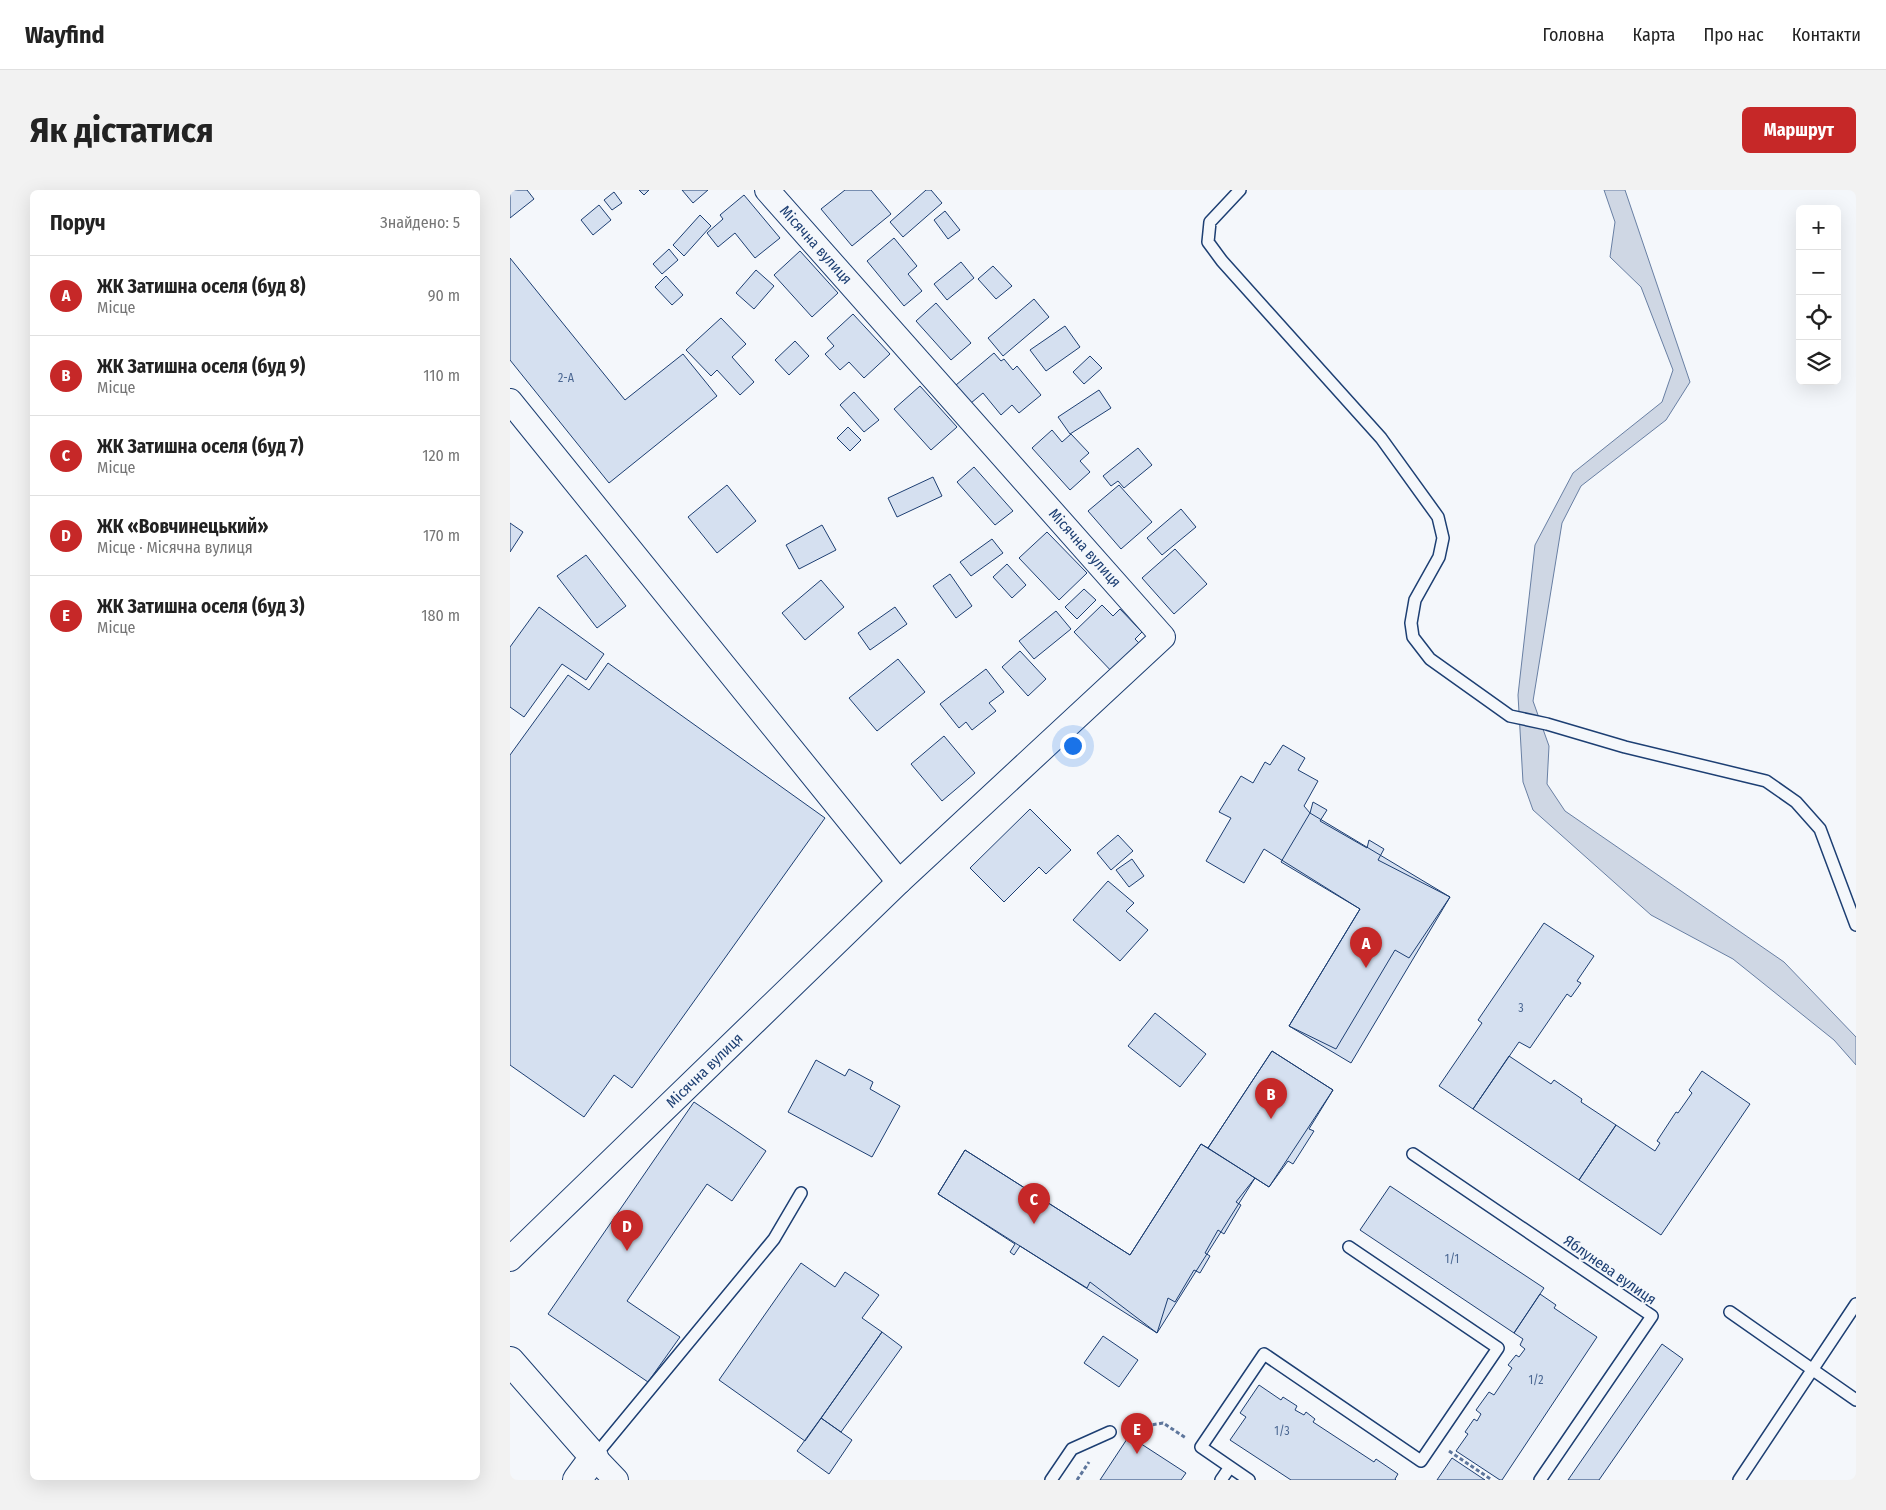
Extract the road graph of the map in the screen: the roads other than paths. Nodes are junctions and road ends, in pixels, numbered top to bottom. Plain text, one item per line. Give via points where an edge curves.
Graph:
1 (767, 190) edge
2 (1240, 190) edge
3 (510, 401) edge
4 (900, 882) junction
5 (1856, 925) edge
6 (1413, 1154) dead end
7 (802, 1193) dead end
8 (1349, 1247) dead end
9 (510, 1259) edge
10 (1856, 1304) edge
11 (1730, 1312) dead end
12 (510, 1361) edge
13 (1813, 1370) junction
14 (1856, 1400) edge
15 (1110, 1432) road end
16 (594, 1457) junction
17 (1230, 1467) junction
18 (577, 1480) edge
19 (616, 1480) edge
20 (1051, 1480) edge
21 (1221, 1480) edge
22 (1249, 1480) edge
23 (1540, 1480) edge
24 (1739, 1480) edge

1 - 4 street, Місячна вулиця via 1164,637
2 - 5 lane via 1210,222 1208,242 1381,438 1438,517 1443,538 1439,557 1415,600 1411,622 1413,637 1430,659 1510,716 1766,781 1796,802 1820,829
3 - 4 street
4 - 9 street, Місячна вулиця
6 - 23 lane, Яблунева вулиця via 1652,1316
7 - 16 lane via 774,1239
8 - 17 lane via 1498,1348 1421,1460 1264,1354 1200,1447
10 - 13 lane
11 - 13 lane
12 - 16 street
13 - 14 lane
13 - 24 lane
15 - 20 lane via 1072,1449
16 - 18 street
16 - 19 street
17 - 21 lane
17 - 22 lane

